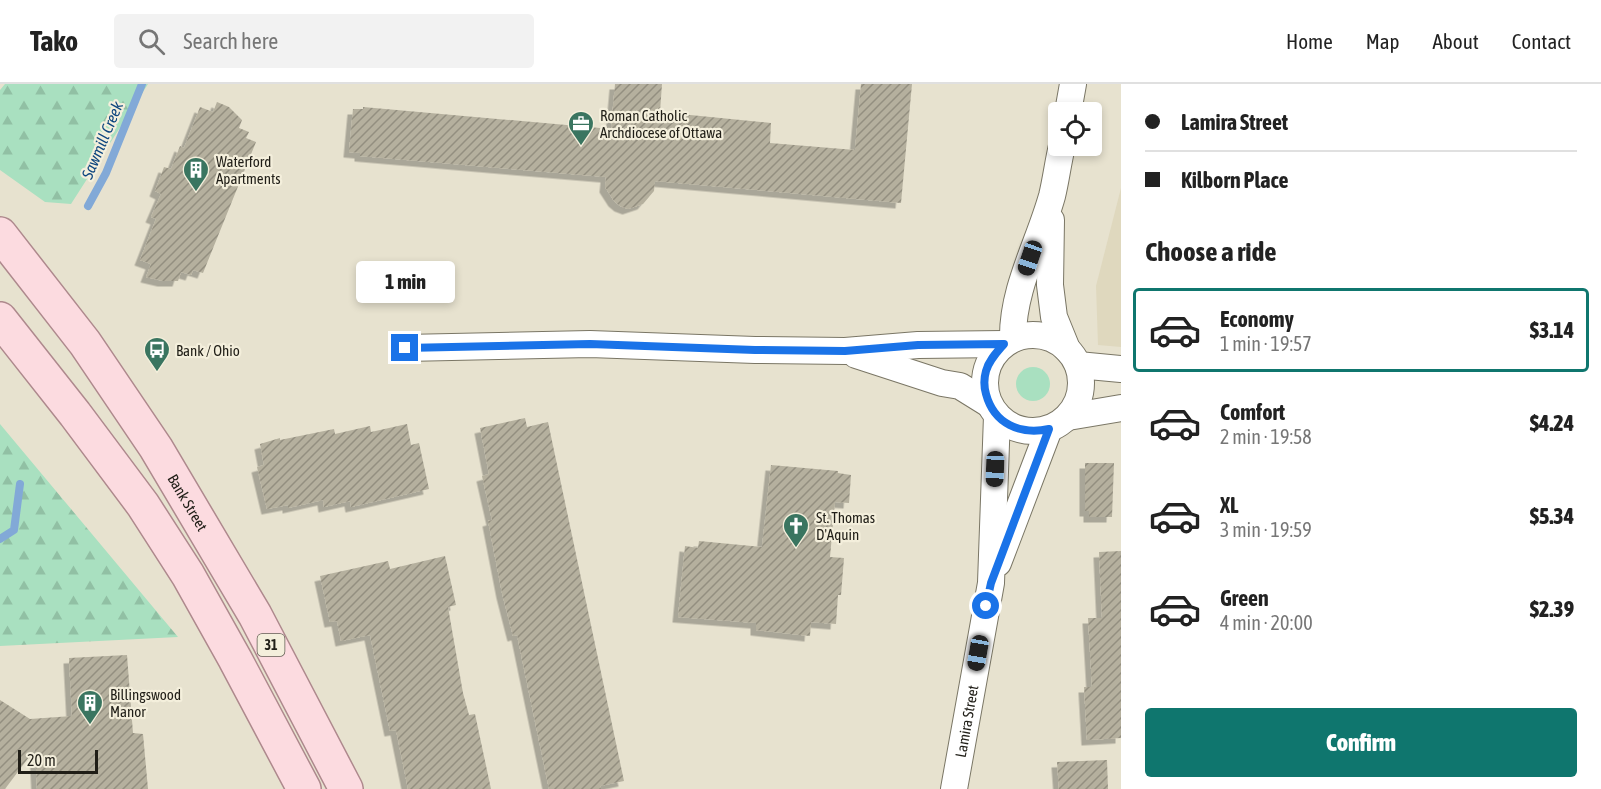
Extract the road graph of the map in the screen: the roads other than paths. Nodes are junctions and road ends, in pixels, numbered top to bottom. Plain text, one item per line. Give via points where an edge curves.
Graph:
1 (1073, 84) edge
2 (1070, 102) edge
3 (1060, 156) edge
4 (1052, 195) junction
5 (0, 234) edge
6 (0, 319) edge
7 (1008, 341) junction
8 (405, 348) dead end
9 (845, 351) junction
10 (1072, 357) junction
11 (1121, 369) edge
12 (1121, 408) edge
13 (993, 410) junction
14 (1058, 423) junction
15 (991, 583) junction
16 (304, 789) edge
17 (346, 789) edge
18 (954, 789) edge

1 - 2 street
3 - 4 street
4 - 7 street via 1022,279
4 - 10 street via 1050,285 1054,317
5 - 17 main road, Bank Street / 31 via 85,343 156,448 255,615
6 - 16 main road, 31 via 143,505 230,649
7 - 9 street
7 - 10 street via 1032,334 1051,338
7 - 13 street via 985,371 984,388
8 - 9 street via 590,344
9 - 13 street via 960,386
10 - 11 street
10 - 14 street via 1081,383 1078,401
12 - 14 street
13 - 14 street via 1008,425 1021,430 1035,432
13 - 15 street, Lamira Street
14 - 15 street, Lamira Street
15 - 18 street, Lamira Street

